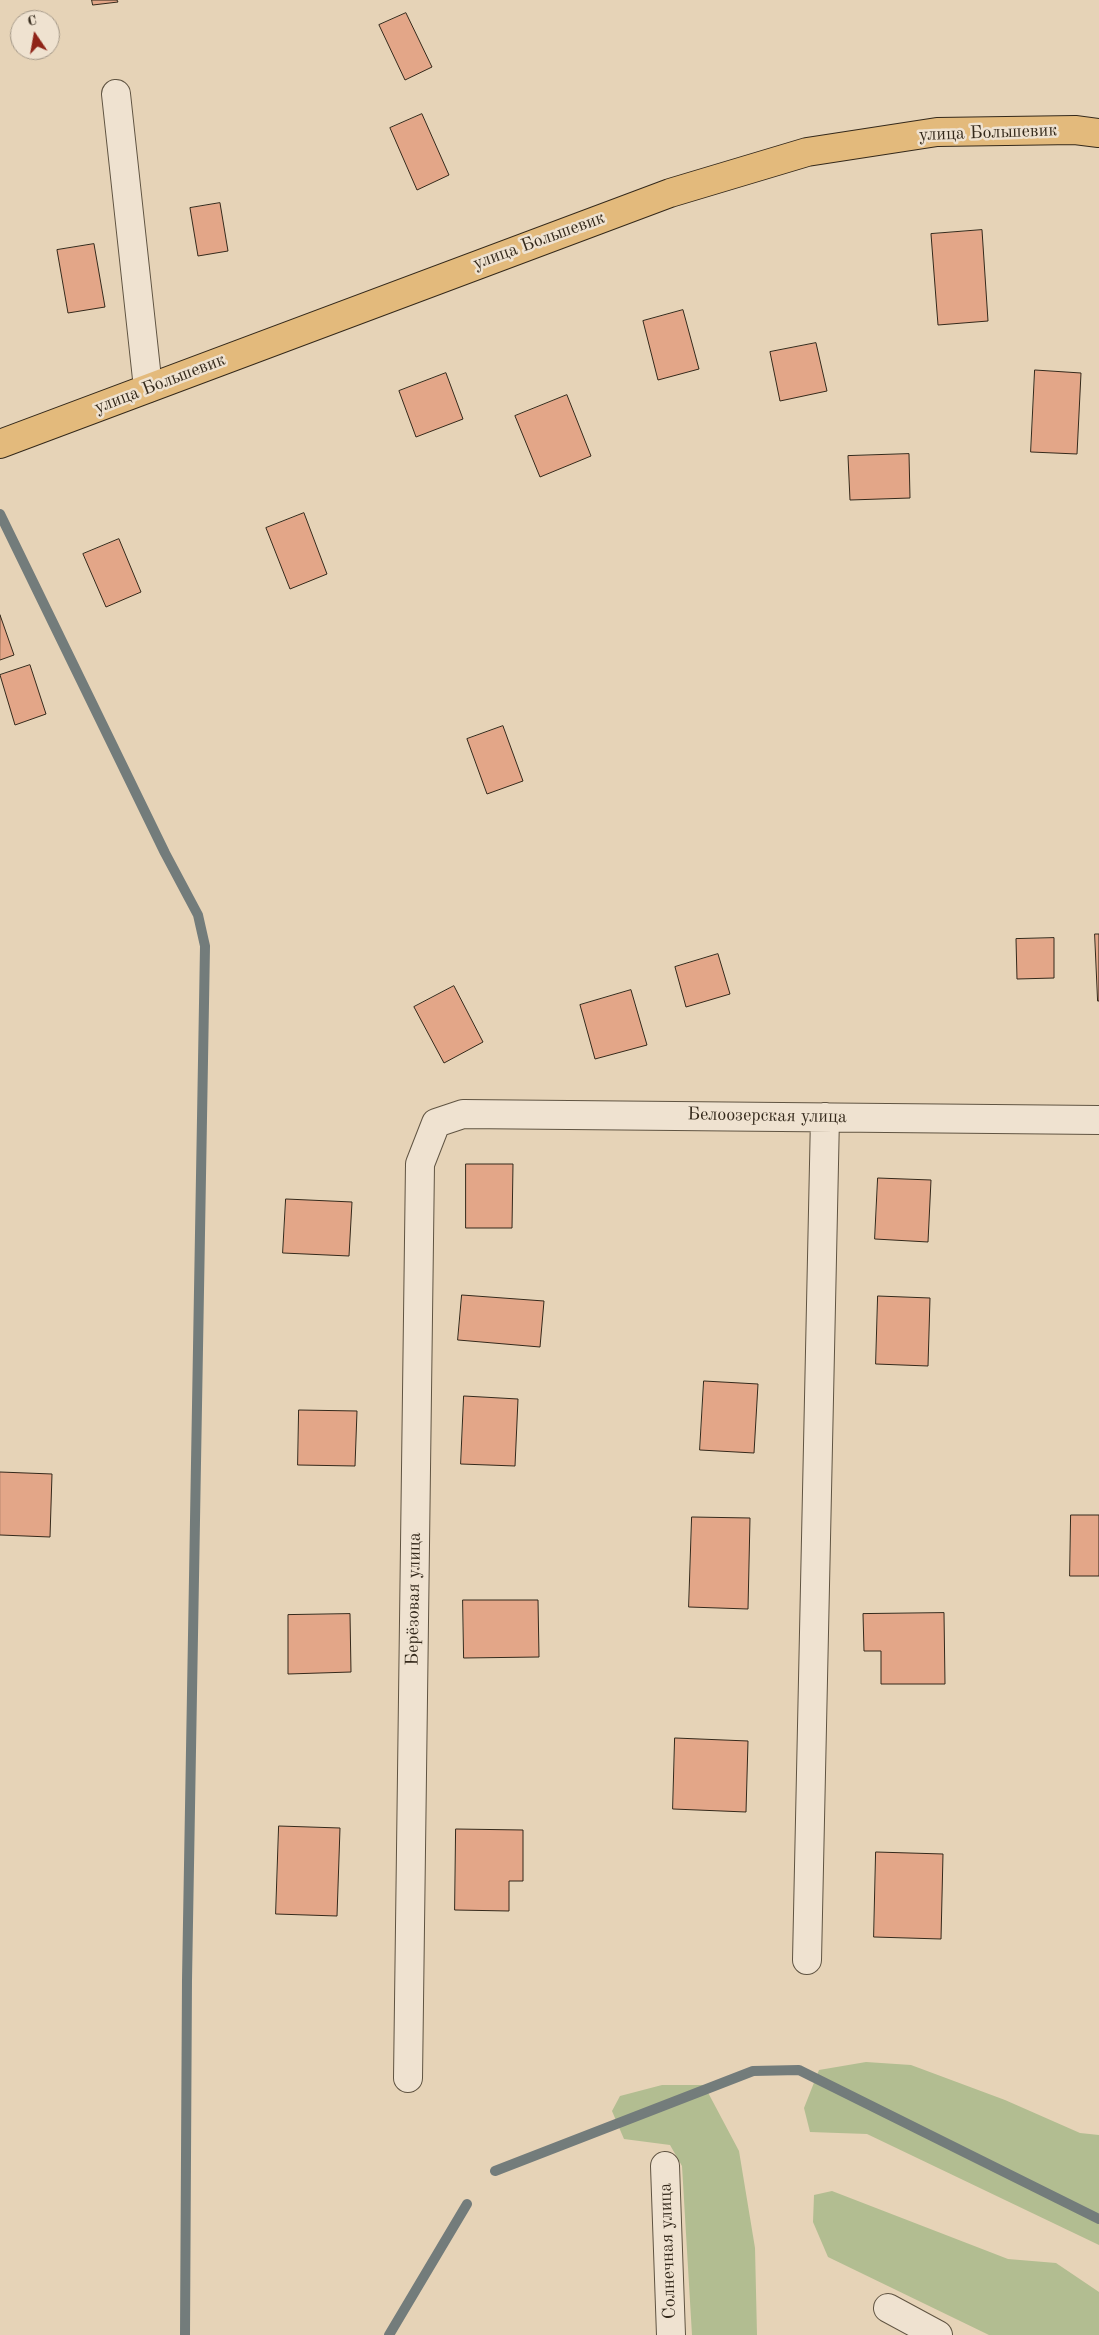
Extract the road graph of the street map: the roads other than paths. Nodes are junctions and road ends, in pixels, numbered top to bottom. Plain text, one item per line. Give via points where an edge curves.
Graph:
1 (116, 94) dead end
2 (1099, 133) edge
3 (148, 388) junction
4 (0, 444) edge
5 (825, 1117) junction
6 (1099, 1120) edge
7 (436, 1123) joint
8 (807, 1960) dead end
9 (408, 2078) dead end
10 (664, 2166) dead end
11 (888, 2308) dead end
12 (671, 2335) edge
13 (938, 2335) edge

1 - 3 street
2 - 3 main road, улица Большевик via 1075,130 937,132 807,152 670,193
3 - 4 main road, улица Большевик
5 - 6 street, Белоозерская улица
5 - 7 street, Белоозерская улица via 463,1114
5 - 8 street
7 - 9 street, Берёзовая улица via 420,1164
10 - 12 street, Солнечная улица
11 - 13 street

